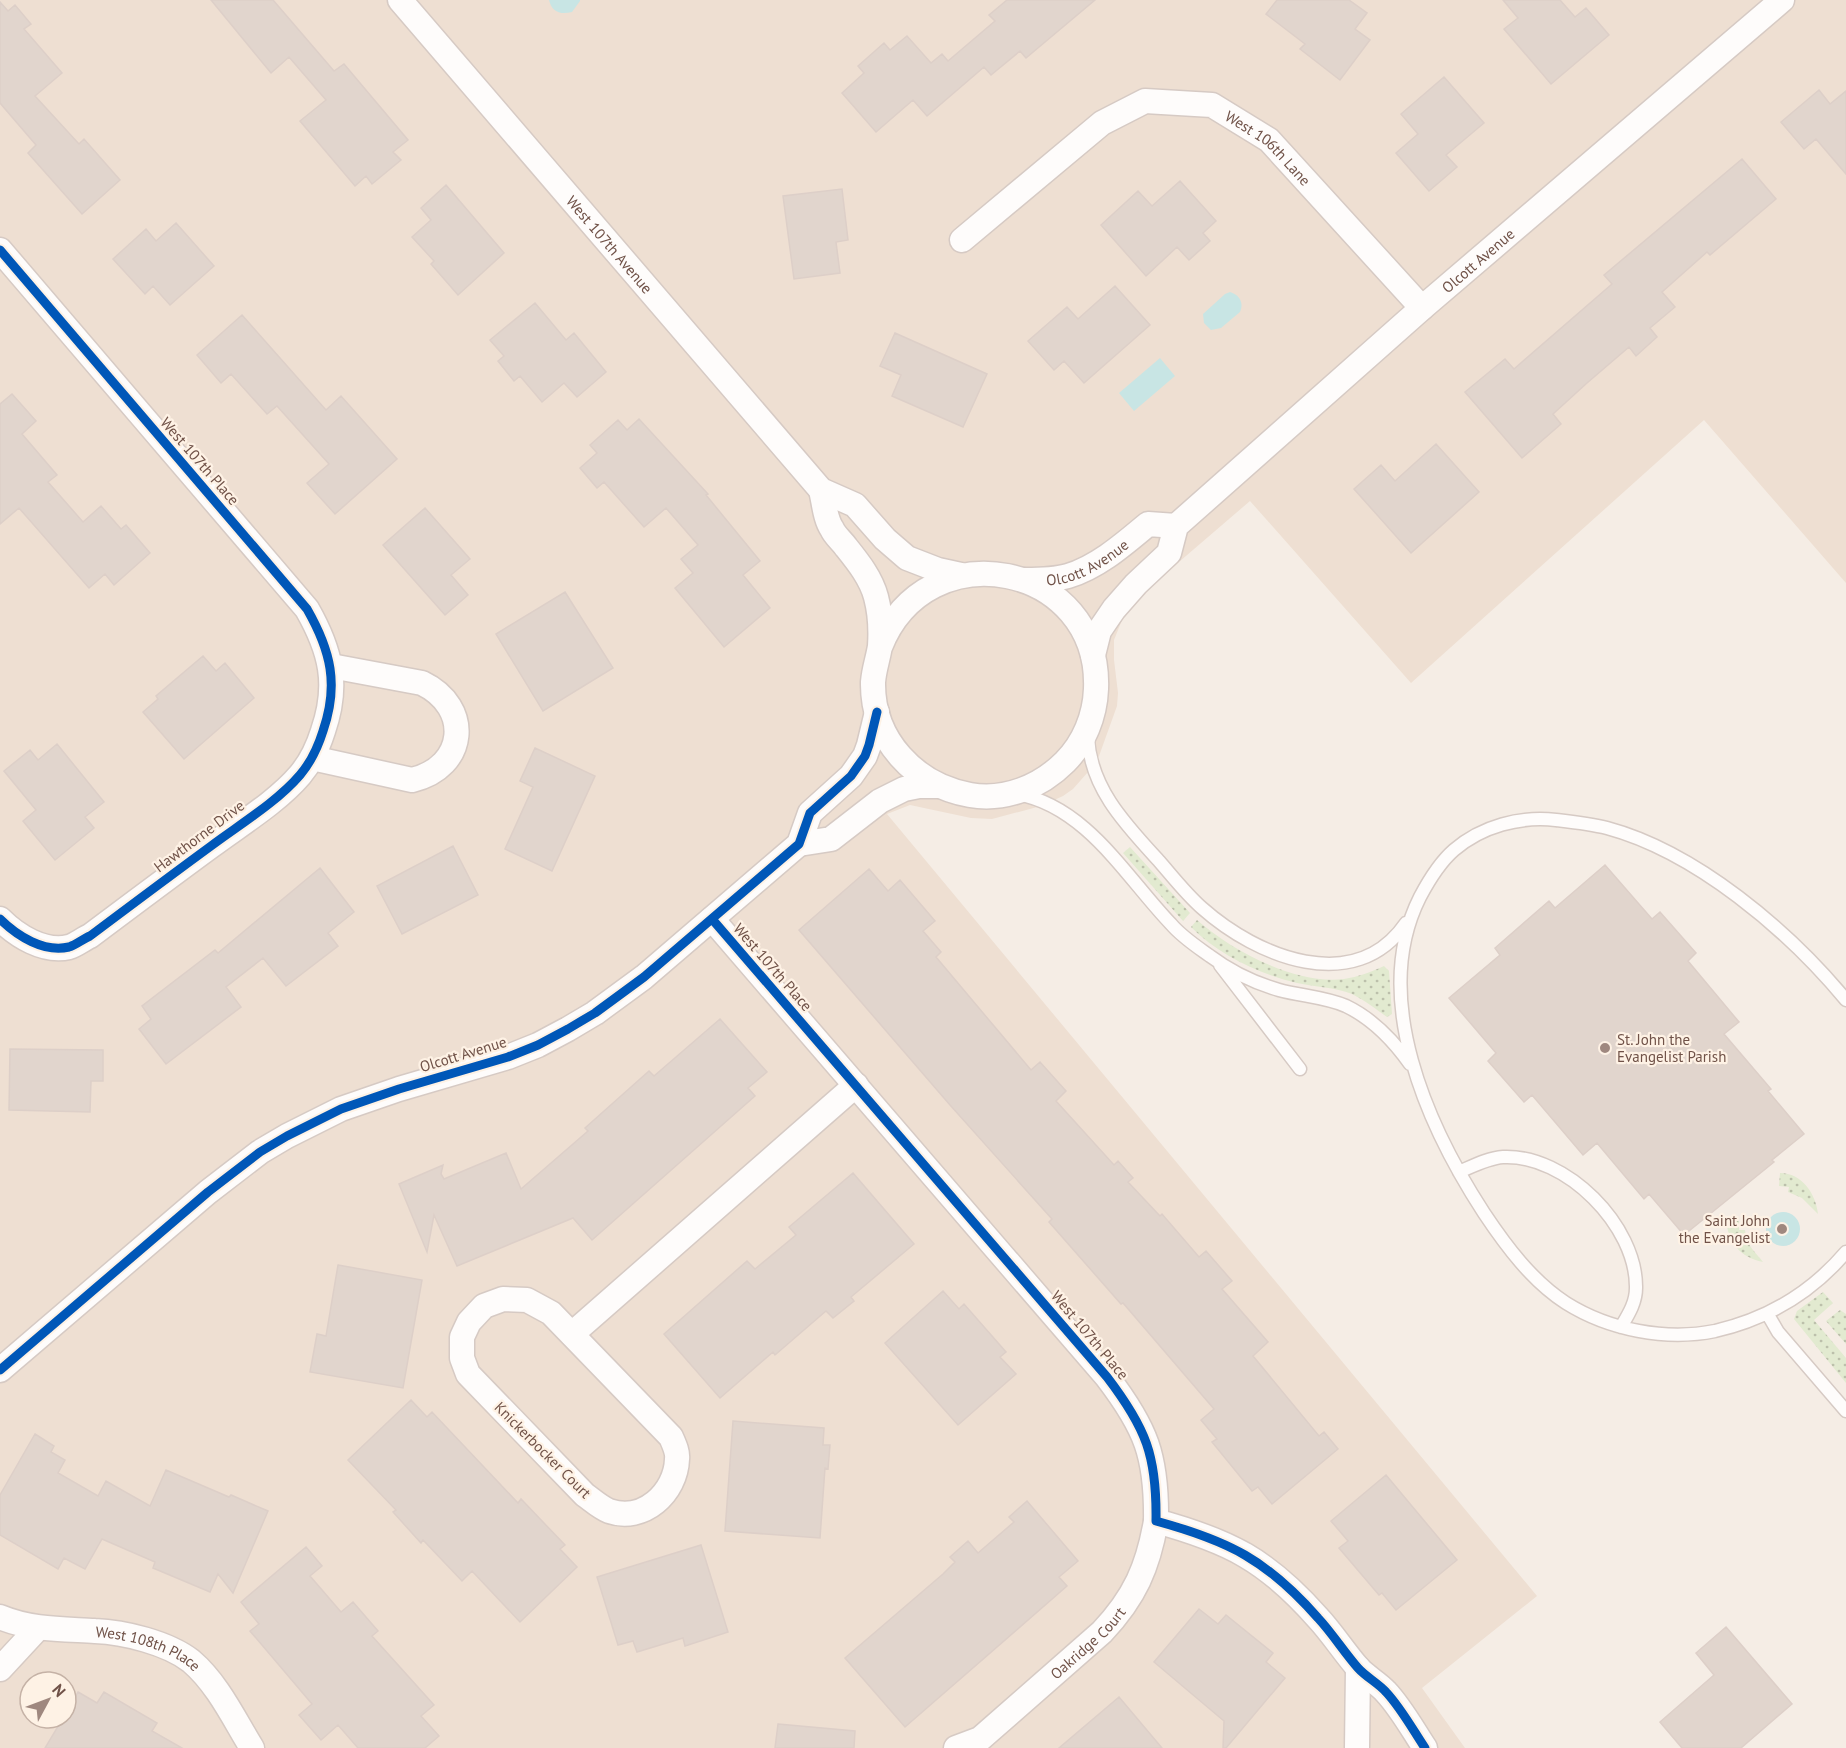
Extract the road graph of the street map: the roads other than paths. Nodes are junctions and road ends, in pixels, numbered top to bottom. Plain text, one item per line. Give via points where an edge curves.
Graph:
1 (399, 0) edge
2 (1782, 0) edge
3 (962, 240) dead end
4 (0, 250) edge
5 (1422, 309) junction
6 (821, 490) junction
7 (1176, 526) junction
8 (961, 575) junction
9 (1025, 580) junction
10 (879, 647) junction
11 (1093, 655) junction
12 (331, 666) junction
13 (330, 711) joint
14 (877, 712) junction
15 (1088, 728) junction
16 (312, 758) junction
17 (937, 786) junction
18 (1010, 794) junction
19 (799, 844) junction
20 (1417, 903) junction
21 (0, 919) edge
22 (711, 919) junction
23 (1217, 962) junction
24 (1846, 1000) edge
25 (1300, 1069) dead end
26 (1416, 1075) junction
27 (856, 1085) junction
28 (1459, 1172) junction
29 (1846, 1252) edge
30 (1767, 1313) junction
31 (1621, 1327) junction
32 (572, 1335) junction
33 (0, 1370) edge
34 (1846, 1411) edge
35 (1156, 1521) junction
36 (0, 1617) edge
37 (38, 1628) junction
38 (0, 1668) edge
39 (1358, 1668) junction
40 (984, 1743) edge
41 (252, 1748) edge
42 (956, 1748) edge
43 (1357, 1748) edge
44 (1425, 1748) edge

1 - 6 street, West 107th Avenue
2 - 5 street, Olcott Avenue
3 - 5 street, West 106th Lane via 1102,123 1145,101 1212,105 1269,140
4 - 12 street, West 107th Place via 307,609
5 - 7 street, Olcott Avenue
6 - 8 street, West 107th Avenue via 855,506 907,558
6 - 10 street, West 107th Avenue via 831,528 860,565 876,596
7 - 9 street, Olcott Avenue via 1148,524 1082,570 1056,578
7 - 11 street via 1169,553 1114,609 1100,631
8 - 9 street via 995,574
8 - 10 street via 936,584 915,598 892,622
9 - 11 street via 1049,594 1073,616
10 - 14 street via 873,683
11 - 15 street via 1096,698
12 - 13 street, West 107th Place
12 - 16 street via 422,683 435,689 452,710 457,733 443,764 425,777 412,780
13 - 16 street, Hawthorne Drive
14 - 17 street via 896,752 909,767
14 - 19 street via 865,756 850,776 810,813
15 - 18 street via 1057,770
15 - 20 lane via 1096,777 1131,830 1201,908 1255,944 1303,961 1346,964 1369,957 1390,943
16 - 21 street, Hawthorne Drive via 283,792 70,947 51,948 17,934
17 - 18 street via 975,796
17 - 19 street via 904,789 880,801 831,839
18 - 23 lane via 1045,802 1074,819 1172,926
19 - 22 street, Olcott Avenue
20 - 24 lane via 1434,872 1450,854 1492,828 1540,819 1605,827 1669,854 1726,888 1776,929
20 - 26 lane via 1405,940 1401,984
22 - 27 street, West 107th Place
22 - 33 street, Olcott Avenue via 644,978 595,1013 538,1045 351,1105 260,1152
23 - 25 lane
23 - 26 lane via 1279,990 1332,1001 1357,1012 1393,1041
26 - 28 lane
27 - 32 street
27 - 35 street, West 107th Place via 1126,1402 1142,1427 1152,1457 1157,1488
28 - 31 lane via 1490,1221 1541,1283 1578,1310
28 - 31 lane via 1495,1158 1519,1158 1559,1172 1589,1194 1618,1231 1634,1268 1634,1302
29 - 30 lane via 1796,1298
30 - 31 lane via 1724,1329 1691,1335
30 - 34 lane via 1778,1332
32 - 32 street, Knickerbocker Court via 550,1313 527,1300 503,1299 484,1306 469,1322 462,1338 462,1358 468,1374 585,1495 608,1511 627,1514 641,1510 656,1503 676,1473 678,1456 671,1437
35 - 39 street via 1225,1543 1251,1557 1317,1617
35 - 40 street, Oakridge Court via 1145,1570 1120,1613
36 - 37 street, West 108th Place
37 - 38 street
37 - 41 street, West 108th Place via 108,1632 174,1651 205,1676
39 - 43 street
39 - 44 street via 1386,1692
40 - 42 street, Oakridge Court

